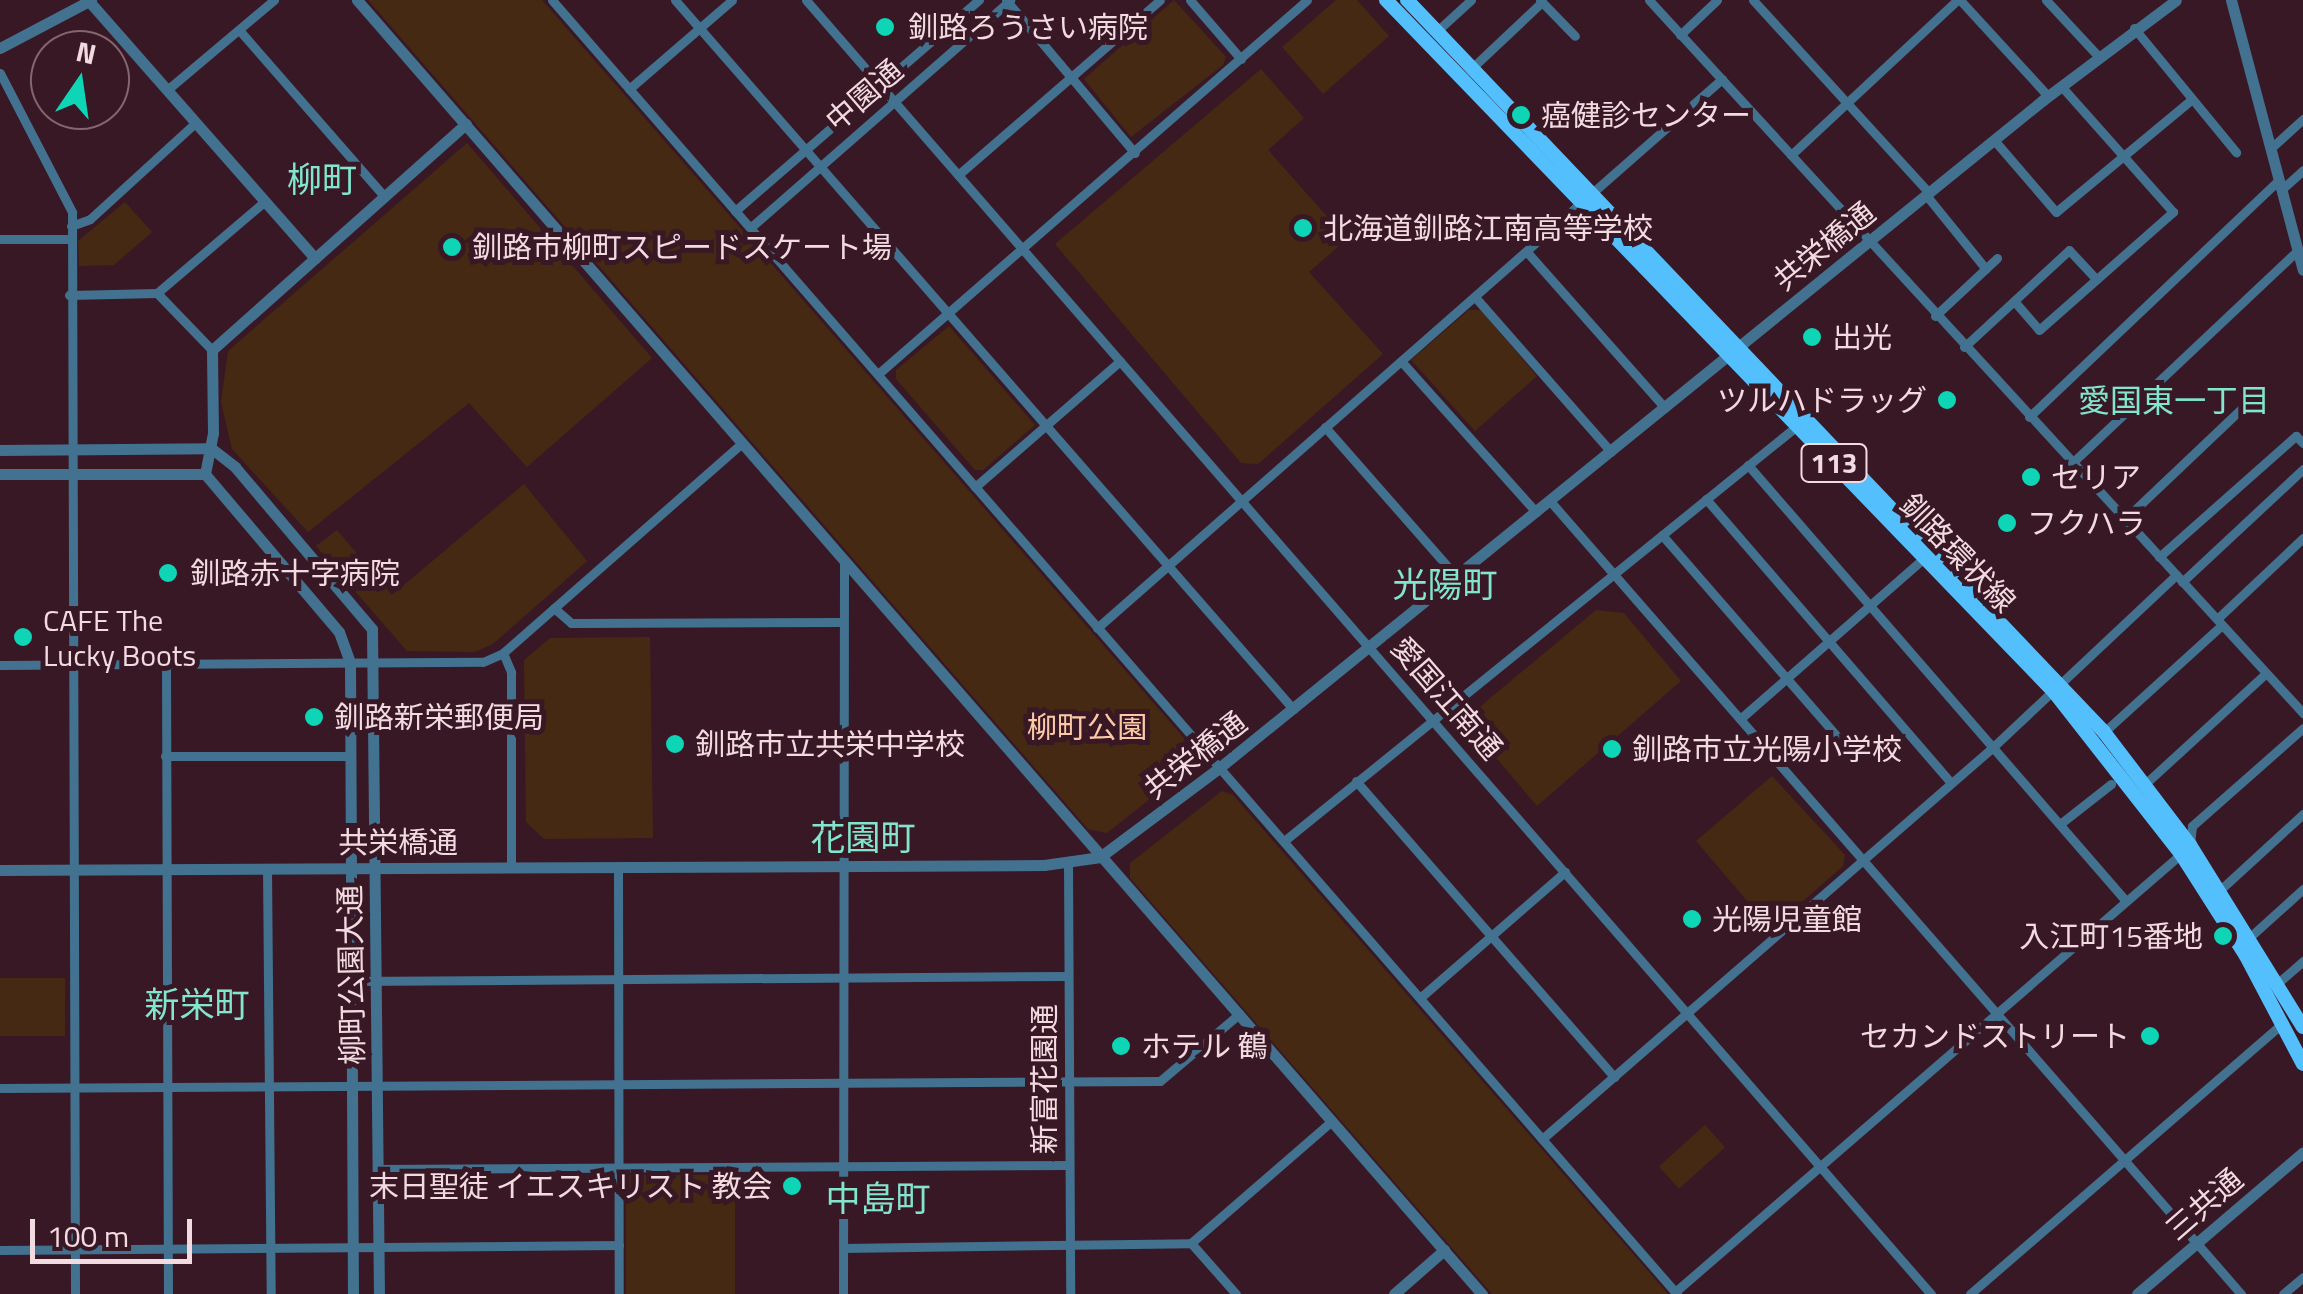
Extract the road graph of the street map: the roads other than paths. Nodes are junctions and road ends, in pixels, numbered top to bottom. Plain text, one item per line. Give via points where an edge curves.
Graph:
1 (89, 0) edge
2 (274, 0) edge
3 (357, 0) edge
4 (552, 0) edge
5 (675, 0) edge
6 (732, 0) edge
7 (806, 0) edge
8 (980, 0) edge
9 (1160, 0) edge
10 (1190, 0) edge
11 (1307, 0) edge
12 (1386, 0) edge
13 (1408, 0) edge
14 (1471, 0) edge
15 (1649, 0) edge
16 (1717, 0) edge
17 (1753, 0) edge
18 (1959, 0) edge
19 (2046, 0) edge
20 (2176, 0) edge
21 (2230, 0) edge
22 (1008, 1) edge
23 (1541, 1) edge
24 (699, 28) junction
25 (2134, 28) junction
26 (240, 31) junction
27 (1437, 31) junction
28 (1680, 34) junction
29 (1575, 36) dead end
30 (0, 48) edge
31 (2098, 56) junction
32 (1241, 59) junction
33 (1474, 68) junction
34 (0, 72) edge
35 (1071, 77) junction
36 (1722, 79) junction
37 (880, 86) junction
38 (2061, 86) junction
39 (629, 88) junction
40 (167, 90) junction
41 (2048, 96) junction
42 (2192, 100) junction
43 (894, 101) junction
44 (1847, 102) junction
45 (2303, 120) edge
46 (195, 123) junction
47 (466, 124) junction
48 (1994, 140) junction
49 (808, 149) junction
50 (2270, 149) junction
51 (2236, 152) dead end
52 (1135, 153) junction
53 (1791, 155) junction
54 (2124, 157) junction
55 (822, 164) junction
56 (2303, 170) edge
57 (958, 175) junction
58 (2280, 185) junction
59 (1928, 194) junction
60 (385, 198) junction
61 (1586, 198) junction
62 (264, 202) junction
63 (736, 211) junction
64 (70, 226) junction
65 (750, 228) junction
66 (69, 239) junction
67 (0, 240) edge
68 (1870, 242) junction
69 (2298, 250) junction
70 (1024, 252) junction
71 (1526, 252) junction
72 (315, 258) junction
73 (1997, 258) dead end
74 (1986, 268) junction
75 (2303, 270) edge
76 (2096, 280) junction
77 (157, 294) junction
78 (69, 295) junction
79 (1475, 297) junction
80 (2014, 301) junction
81 (949, 314) junction
82 (1936, 316) junction
83 (1964, 347) junction
84 (212, 350) junction
85 (1735, 351) junction
86 (1120, 360) junction
87 (1401, 361) junction
88 (878, 374) junction
89 (2259, 392) dead end
90 (1665, 408) junction
91 (2029, 418) junction
92 (1046, 425) junction
93 (1798, 425) junction
94 (1325, 427) junction
95 (742, 443) junction
96 (2303, 443) edge
97 (211, 448) junction
98 (70, 449) junction
99 (0, 450) edge
100 (1610, 452) junction
101 (2072, 463) junction
102 (1748, 466) junction
103 (2303, 469) edge
104 (0, 474) edge
105 (72, 474) junction
106 (205, 474) junction
107 (975, 486) junction
108 (1706, 499) junction
109 (1242, 500) junction
110 (1550, 501) junction
111 (1536, 512) junction
112 (2124, 520) junction
113 (1662, 535) junction
114 (2303, 538) edge
115 (1928, 553) junction
116 (2159, 558) junction
117 (844, 561) junction
118 (1168, 564) junction
119 (1614, 574) junction
120 (1456, 576) junction
121 (2179, 578) junction
122 (1870, 606) junction
123 (554, 608) junction
124 (840, 622) junction
125 (2220, 622) junction
126 (1097, 628) junction
127 (1830, 641) junction
128 (1369, 647) junction
129 (503, 653) junction
130 (350, 663) junction
131 (375, 663) junction
132 (166, 664) junction
133 (72, 665) junction
134 (0, 666) edge
135 (2266, 673) junction
136 (1787, 679) junction
137 (2058, 688) junction
138 (1293, 709) junction
139 (2303, 714) edge
140 (1740, 720) junction
141 (1433, 721) junction
142 (2303, 728) edge
143 (2104, 732) junction
144 (1992, 748) junction
145 (165, 756) junction
146 (350, 756) junction
147 (1857, 759) dead end
148 (1219, 768) junction
149 (1356, 782) junction
150 (1952, 783) junction
151 (2111, 784) dead end
152 (2145, 784) junction
153 (2303, 814) edge
154 (2060, 824) junction
155 (1284, 841) junction
156 (2186, 849) junction
157 (1100, 856) junction
158 (1862, 861) junction
159 (1068, 864) junction
160 (841, 865) junction
161 (350, 867) junction
162 (374, 867) junction
163 (511, 867) junction
164 (618, 867) junction
165 (267, 868) junction
166 (0, 870) edge
167 (164, 870) junction
168 (73, 872) junction
169 (1565, 872) junction
170 (2303, 889) edge
171 (2220, 890) junction
172 (2126, 901) junction
173 (1492, 936) junction
174 (2251, 936) junction
175 (2303, 960) edge
176 (842, 976) junction
177 (1068, 976) junction
178 (618, 978) junction
179 (350, 980) junction
180 (375, 980) junction
181 (2280, 982) junction
182 (1421, 997) junction
183 (1239, 1014) junction
184 (1686, 1014) junction
185 (1997, 1014) junction
186 (2283, 1022) junction
187 (2303, 1027) edge
188 (2303, 1064) edge
189 (1614, 1077) junction
190 (1068, 1081) junction
191 (619, 1083) junction
192 (842, 1084) junction
193 (167, 1086) junction
194 (268, 1086) junction
195 (352, 1086) junction
196 (377, 1086) junction
197 (0, 1088) edge
198 (75, 1088) junction
199 (1332, 1120) junction
200 (1542, 1139) junction
201 (2303, 1152) edge
202 (2124, 1160) junction
203 (1069, 1164) junction
204 (619, 1166) junction
205 (843, 1166) junction
206 (1820, 1166) junction
207 (378, 1169) junction
208 (1191, 1243) junction
209 (1070, 1244) junction
210 (2196, 1244) junction
211 (271, 1246) junction
212 (352, 1246) junction
213 (619, 1246) junction
214 (379, 1248) junction
215 (843, 1248) junction
216 (0, 1250) edge
217 (75, 1250) junction
218 (168, 1250) junction
219 (1444, 1250) junction
220 (2303, 1277) edge
221 (1676, 1293) edge
222 (75, 1294) edge
223 (168, 1294) edge
224 (271, 1294) edge
225 (353, 1294) edge
226 (379, 1294) edge
227 (619, 1294) edge
228 (844, 1294) edge
229 (1070, 1294) edge
230 (1236, 1294) edge
231 (1394, 1294) edge
232 (1482, 1294) edge
233 (1931, 1294) edge
234 (1970, 1294) edge
235 (2138, 1294) edge
236 (2241, 1294) edge
237 (2283, 1294) edge

1 - 30 street
1 - 40 street
2 - 26 street
3 - 47 street
4 - 39 street
5 - 24 street
6 - 24 street
7 - 37 street, 愛国江南通
8 - 37 street, 中園通
9 - 35 street
10 - 32 street
11 - 32 street
12 - 61 main road, 釧路環状線 / 113
13 - 27 main road, 釧路環状線 / 113
14 - 27 street
15 - 28 street
16 - 28 street
17 - 44 street
18 - 41 street
18 - 44 street
19 - 31 street
20 - 25 street, 共栄橋通
21 - 50 street
22 - 35 street
22 - 43 street, 中園通
23 - 29 street
23 - 33 street
24 - 39 street
24 - 49 street
25 - 31 street, 共栄橋通
25 - 42 street
26 - 40 street
26 - 60 street
27 - 33 main road, 釧路環状線 / 113
28 - 36 street
31 - 38 street, 共栄橋通
32 - 52 street
33 - 61 main road, 釧路環状線 / 113
34 - 64 street via 72,212
35 - 52 street
35 - 57 street
36 - 53 street
36 - 61 street
37 - 43 street, 愛国江南通
37 - 49 street, 中園通
38 - 41 street, 共栄橋通
38 - 54 street
39 - 63 street
40 - 46 street
41 - 48 street, 共栄橋通
42 - 51 street
42 - 54 street
43 - 55 street, 中園通
43 - 57 street, 愛国江南通
44 - 53 street
44 - 59 street
45 - 50 street
46 - 62 street
46 - 64 street via 90,219
47 - 60 street
47 - 95 street
48 - 54 street via 2056,212
48 - 59 street, 共栄橋通
49 - 55 street
49 - 63 street, 中園通
50 - 58 street
52 - 70 street
53 - 68 street
54 - 76 street via 2173,212
55 - 65 street, 中園通
55 - 81 street
56 - 58 street
57 - 70 street, 愛国江南通
58 - 69 street
58 - 91 street
59 - 68 street, 共栄橋通
59 - 74 street
60 - 72 street
61 - 71 street
61 - 85 main road, 釧路環状線 / 113
62 - 72 street
62 - 77 street
63 - 65 street
64 - 66 street
65 - 88 street
66 - 67 street
66 - 78 street
68 - 82 street
68 - 85 street, 共栄橋通
69 - 75 street
69 - 101 street
70 - 81 street
70 - 86 street, 愛国江南通
71 - 79 street
71 - 90 street
72 - 84 street
73 - 74 street
74 - 82 street
76 - 80 street via 2039,330
76 - 80 street via 2069,250
77 - 78 street
77 - 84 street
78 - 98 street
79 - 87 street
79 - 100 street
80 - 83 street
81 - 88 street
81 - 92 street
82 - 83 street
83 - 91 street
84 - 97 street
85 - 90 street, 共栄橋通
85 - 93 main road, 釧路環状線 / 113
85 - 115 main road, 釧路環状線 / 113
86 - 92 street
86 - 109 street, 愛国江南通
87 - 94 street
87 - 111 street
88 - 107 street
89 - 112 street
90 - 100 street, 共栄橋通
91 - 101 street
92 - 107 street
92 - 118 street
93 - 102 street
93 - 115 main road, 釧路環状線 / 113
94 - 109 street
94 - 120 street
95 - 117 street
95 - 123 street
96 - 116 street via 2296,436
97 - 98 street
97 - 106 street
97 - 131 street, 柳町公園大通 via 368,620
98 - 99 street
98 - 105 street
100 - 110 street, 共栄橋通
101 - 112 street
102 - 108 street
102 - 122 street
103 - 121 street
104 - 105 street
105 - 106 street
105 - 133 street
106 - 130 street, 柳町公園大通 via 339,632
107 - 126 street
108 - 113 street
108 - 127 street
109 - 118 street
109 - 128 street, 愛国江南通
110 - 111 street, 共栄橋通
110 - 119 street
111 - 120 street, 共栄橋通
112 - 116 street
113 - 119 street
113 - 136 street
114 - 125 street
115 - 122 street
115 - 137 main road, 釧路環状線 / 113
116 - 121 street
117 - 124 street
117 - 157 street
118 - 126 street
118 - 138 street
119 - 140 street
119 - 141 street
120 - 128 street, 共栄橋通
121 - 125 street
121 - 137 street
122 - 127 street
122 - 144 street
123 - 124 street via 571,623
123 - 129 street
124 - 160 street
125 - 135 street
125 - 143 street
126 - 148 street
127 - 136 street
127 - 150 street
128 - 138 street, 共栄橋通
128 - 141 street, 愛国江南通
129 - 131 street via 483,662
129 - 163 street via 512,672
130 - 131 street
130 - 132 street
130 - 146 street, 柳町公園大通
131 - 162 street, 柳町公園大通
132 - 133 street
132 - 145 street
133 - 134 street
133 - 168 street
135 - 139 street
135 - 152 street
136 - 140 street
136 - 147 street
137 - 143 main road, 釧路環状線 / 113
137 - 144 street
137 - 156 main road, 釧路環状線 / 113
138 - 148 street, 共栄橋通
140 - 158 street
141 - 149 street
141 - 169 street, 愛国江南通
142 - 156 street via 2192,826
143 - 152 main road, 釧路環状線 / 113
144 - 150 street
144 - 154 street
145 - 146 street
145 - 167 street
146 - 161 street, 柳町公園大通
148 - 155 street
148 - 157 street, 共栄橋通
149 - 155 street
149 - 173 street
150 - 158 street
151 - 154 street
152 - 156 main road, 釧路環状線 / 113
153 - 171 street
154 - 172 street
155 - 182 street
156 - 171 main road, 釧路環状線 / 113
156 - 172 street
156 - 186 main road, 釧路環状線 / 113
157 - 159 street, 共栄橋通
157 - 183 street
158 - 184 street
158 - 185 street
159 - 160 street, 共栄橋通
159 - 177 street, 新富花園通
160 - 164 street, 共栄橋通
160 - 176 street
161 - 162 street, 共栄橋通
161 - 165 street, 共栄橋通
161 - 179 street, 柳町公園大通
162 - 163 street, 共栄橋通
162 - 180 street, 柳町公園大通
163 - 164 street, 共栄橋通
164 - 178 street
165 - 167 street, 共栄橋通
165 - 194 street
166 - 168 street, 共栄橋通
167 - 168 street, 共栄橋通
167 - 193 street
168 - 198 street
169 - 173 street
169 - 184 street, 愛国江南通
170 - 174 street
171 - 174 main road, 釧路環状線 / 113
172 - 185 street
173 - 182 street
173 - 189 street
174 - 181 main road, 釧路環状線 / 113
175 - 181 street
176 - 177 street
176 - 178 street
176 - 192 street
177 - 190 street, 新富花園通
178 - 180 street
178 - 191 street
179 - 180 street
179 - 195 street, 柳町公園大通
180 - 196 street, 柳町公園大通
181 - 187 main road, 釧路環状線 / 113
182 - 200 street
183 - 190 street via 1160,1081
183 - 199 street
184 - 189 street
184 - 206 street, 愛国江南通
185 - 202 street
185 - 206 street
186 - 188 main road, 釧路環状線 / 113
186 - 202 street
189 - 200 street
190 - 192 street
190 - 203 street, 新富花園通
191 - 192 street
191 - 196 street
191 - 204 street
192 - 205 street
193 - 194 street
193 - 198 street
193 - 218 street
194 - 195 street
194 - 211 street
195 - 196 street
195 - 212 street, 柳町公園大通
196 - 207 street, 柳町公園大通
197 - 198 street
198 - 217 street
199 - 208 street
199 - 219 street
200 - 221 street
201 - 210 street, 三共通
202 - 210 street
202 - 234 street
203 - 205 street
203 - 209 street, 新富花園通
204 - 205 street
204 - 207 street
204 - 213 street
205 - 215 street
206 - 221 street
206 - 233 street, 愛国江南通
207 - 214 street, 柳町公園大通
208 - 209 street
208 - 230 street
209 - 215 street
209 - 229 street, 新富花園通
210 - 235 street, 三共通
210 - 236 street
211 - 212 street
211 - 218 street
211 - 224 street
212 - 214 street
212 - 225 street, 柳町公園大通
213 - 214 street
213 - 227 street
214 - 226 street, 柳町公園大通
215 - 228 street
216 - 217 street
217 - 218 street
217 - 222 street
218 - 223 street
219 - 231 street
219 - 232 street
220 - 237 street

